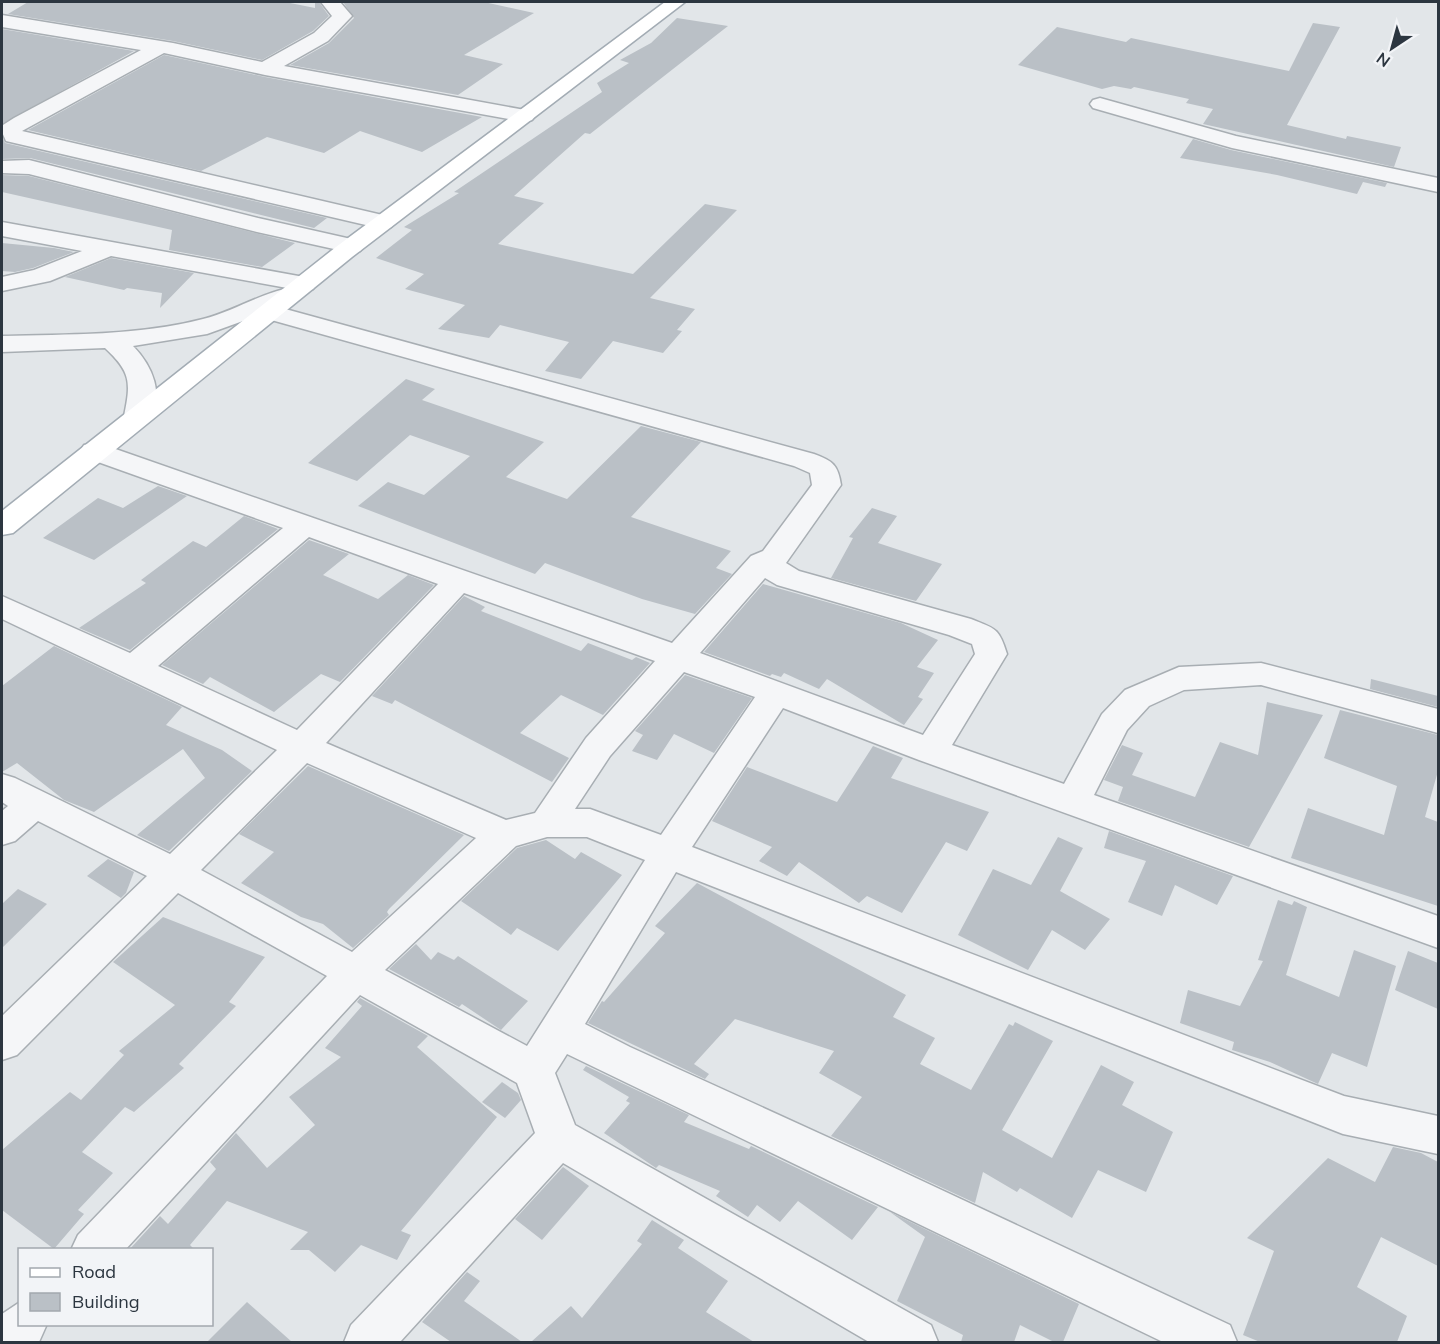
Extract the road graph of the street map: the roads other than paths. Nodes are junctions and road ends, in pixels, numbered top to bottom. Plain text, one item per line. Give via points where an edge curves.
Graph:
1 (330, 2) edge
2 (676, 2) edge
3 (18, 6) dead end
4 (2, 18) edge
5 (161, 47) junction
6 (265, 69) junction
7 (1100, 104) dead end
8 (11, 107) dead end
9 (39, 112) junction
10 (525, 116) junction
11 (2, 167) edge
12 (1438, 185) edge
13 (383, 222) junction
14 (2, 229) edge
15 (352, 246) junction
16 (108, 249) junction
17 (2, 284) edge
18 (299, 287) junction
19 (267, 312) junction
20 (112, 340) junction
21 (2, 344) edge
22 (138, 416) junction
23 (94, 451) junction
24 (2, 526) edge
25 (304, 526) junction
26 (762, 562) junction
27 (458, 581) junction
28 (2, 607) edge
29 (679, 658) junction
30 (134, 668) junction
31 (776, 692) junction
32 (1438, 721) edge
33 (302, 747) junction
34 (931, 751) junction
35 (2, 787) edge
36 (1073, 801) junction
37 (35, 804) junction
38 (547, 823) junction
39 (2, 831) edge
40 (504, 835) junction
41 (668, 854) junction
42 (176, 874) junction
43 (1438, 932) edge
44 (355, 973) junction
45 (559, 1030) junction
46 (2, 1042) edge
47 (534, 1071) junction
48 (1438, 1135) edge
49 (558, 1138) junction
50 (96, 1248) edge
51 (22, 1326) edge
52 (378, 1339) edge
53 (7, 1342) edge
54 (914, 1342) edge
55 (1213, 1342) edge

1 - 6 street via 343,16 321,37
2 - 10 main road
3 - 4 street
4 - 5 street
5 - 6 street
5 - 9 street
6 - 10 street
7 - 12 street via 1232,142
8 - 9 street
9 - 13 street via 11,130 14,136
10 - 13 main road
11 - 15 street via 28,167
13 - 15 main road
14 - 16 street
15 - 18 main road
16 - 17 street via 41,276
16 - 18 street
18 - 19 main road
18 - 20 street via 209,325
19 - 22 main road
19 - 26 street via 824,468 827,485 774,558
20 - 21 street
20 - 22 street via 140,368 143,383
22 - 23 main road
23 - 24 main road
23 - 25 street
25 - 27 street
25 - 30 street
26 - 29 street
26 - 34 street via 788,578 986,638 992,654
27 - 29 street
27 - 33 street
28 - 30 street
29 - 31 street
29 - 38 street via 598,747
30 - 33 street
31 - 34 street
31 - 41 street
32 - 36 street via 1261,674 1179,679 1137,698 1114,723
33 - 40 street
33 - 42 street
34 - 36 street
35 - 37 street
36 - 43 street
37 - 39 street
37 - 42 street
38 - 40 street
38 - 41 street via 590,822
40 - 44 street
41 - 45 street
41 - 48 street via 1342,1115
42 - 44 street
42 - 46 street
44 - 47 street
44 - 50 street
45 - 47 street
45 - 55 street
47 - 49 street
49 - 52 street
49 - 54 street
51 - 53 street

